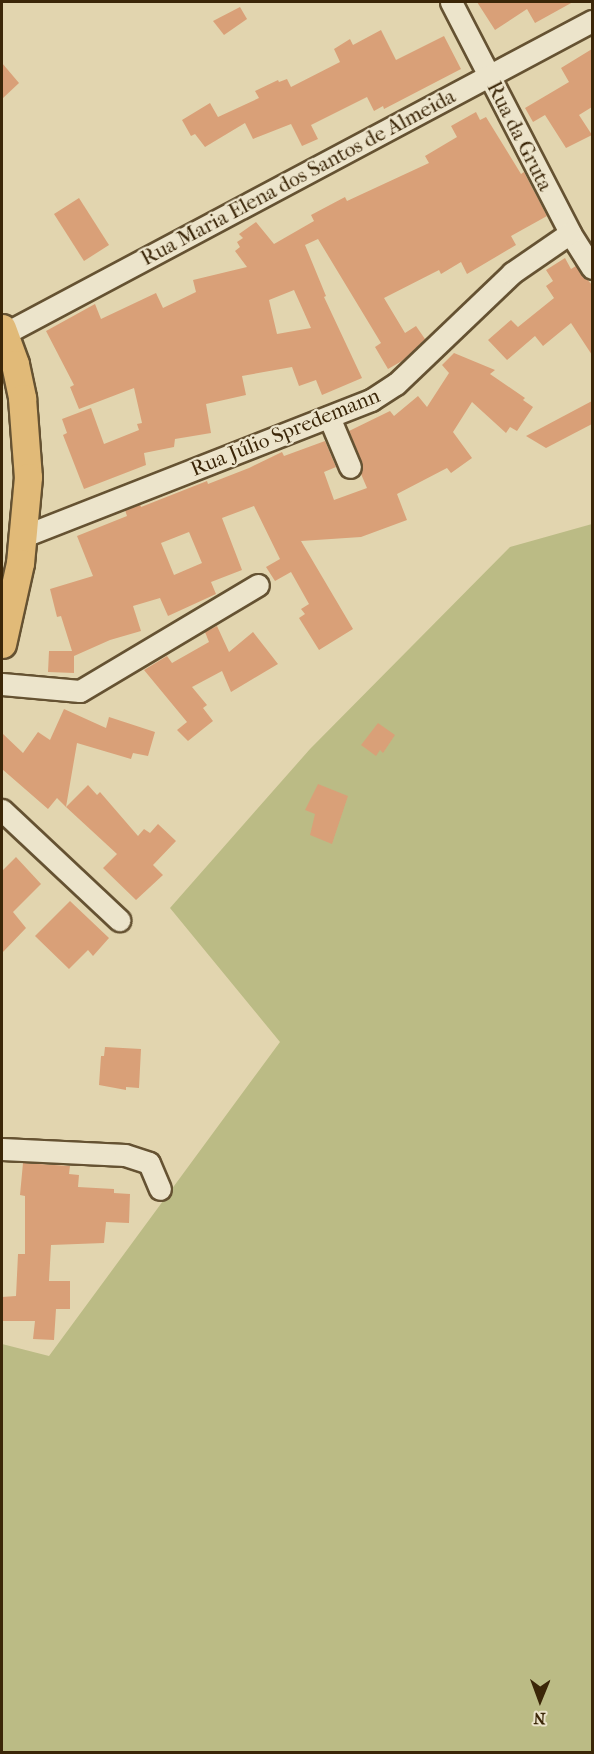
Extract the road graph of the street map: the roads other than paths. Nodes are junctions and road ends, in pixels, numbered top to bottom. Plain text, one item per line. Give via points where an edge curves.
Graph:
1 (452, 2) edge
2 (592, 21) edge
3 (489, 75) junction
4 (570, 233) junction
5 (592, 268) edge
6 (3, 331) edge
7 (329, 417) junction
8 (350, 467) dead end
9 (24, 536) junction
10 (258, 585) dead end
11 (2, 644) edge
12 (2, 684) edge
13 (2, 810) edge
14 (118, 920) dead end
15 (2, 1149) edge
16 (160, 1189) dead end

1 - 3 street, Rua da Gruta
2 - 3 street, Rua Maria Elena dos Santos de Almeida
3 - 4 street, Rua da Gruta
3 - 6 street, Rua Maria Elena dos Santos de Almeida
4 - 5 street, Rua da Gruta
4 - 7 street, Rua Júlio Spredemann via 512,273 396,384 371,400
6 - 9 main road via 22,398 27,437
7 - 8 street
7 - 9 street, Rua Júlio Spredemann
9 - 11 main road
10 - 12 street via 80,691
13 - 14 street
15 - 16 street via 126,1155 149,1162

